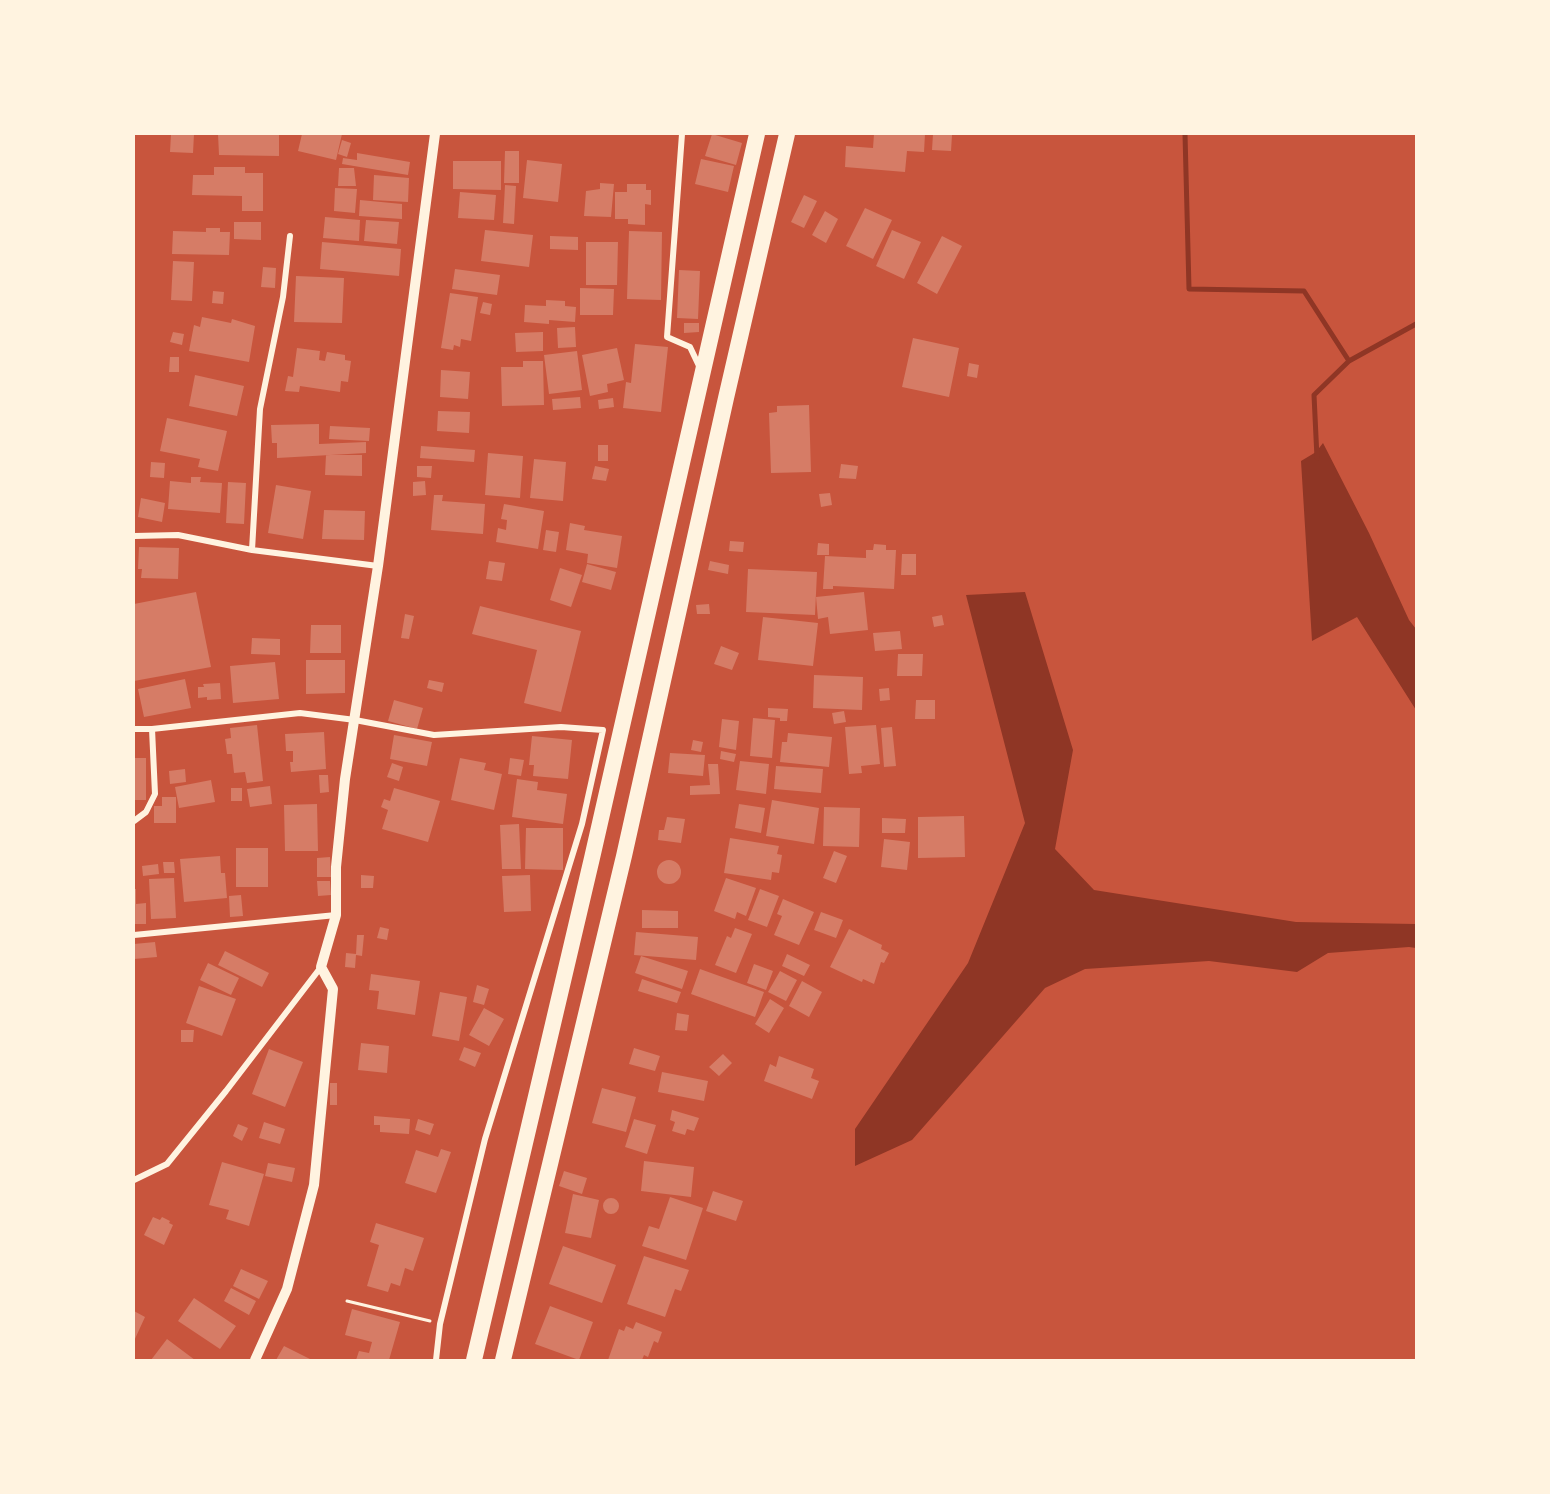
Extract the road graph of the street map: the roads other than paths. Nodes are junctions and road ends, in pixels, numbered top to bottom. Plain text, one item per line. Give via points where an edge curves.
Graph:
1 (435, 134) edge
2 (682, 134) edge
3 (757, 134) edge
4 (787, 134) edge
5 (290, 236) dead end
6 (703, 374) junction
7 (134, 536) edge
8 (252, 550) junction
9 (378, 566) junction
10 (355, 720) junction
11 (134, 729) edge
12 (152, 729) junction
13 (134, 821) edge
14 (336, 915) junction
15 (134, 935) edge
16 (321, 966) junction
17 (134, 1180) edge
18 (255, 1360) edge
19 (436, 1360) edge
20 (474, 1360) edge
21 (503, 1360) edge

1 - 9 street
2 - 6 street via 668,337 690,347
3 - 6 highway
4 - 21 highway via 624,856
5 - 8 street via 283,297 260,409
6 - 20 highway
7 - 8 street via 178,535
8 - 9 street
9 - 10 street
10 - 12 street via 300,713
10 - 14 street via 339,840
10 - 19 street via 434,735 561,727 603,730 582,824 485,1139 440,1324
11 - 12 street
12 - 13 street via 155,795 146,812
14 - 15 street
14 - 16 street
16 - 17 street via 167,1164
16 - 18 street via 333,989 314,1185 287,1289

